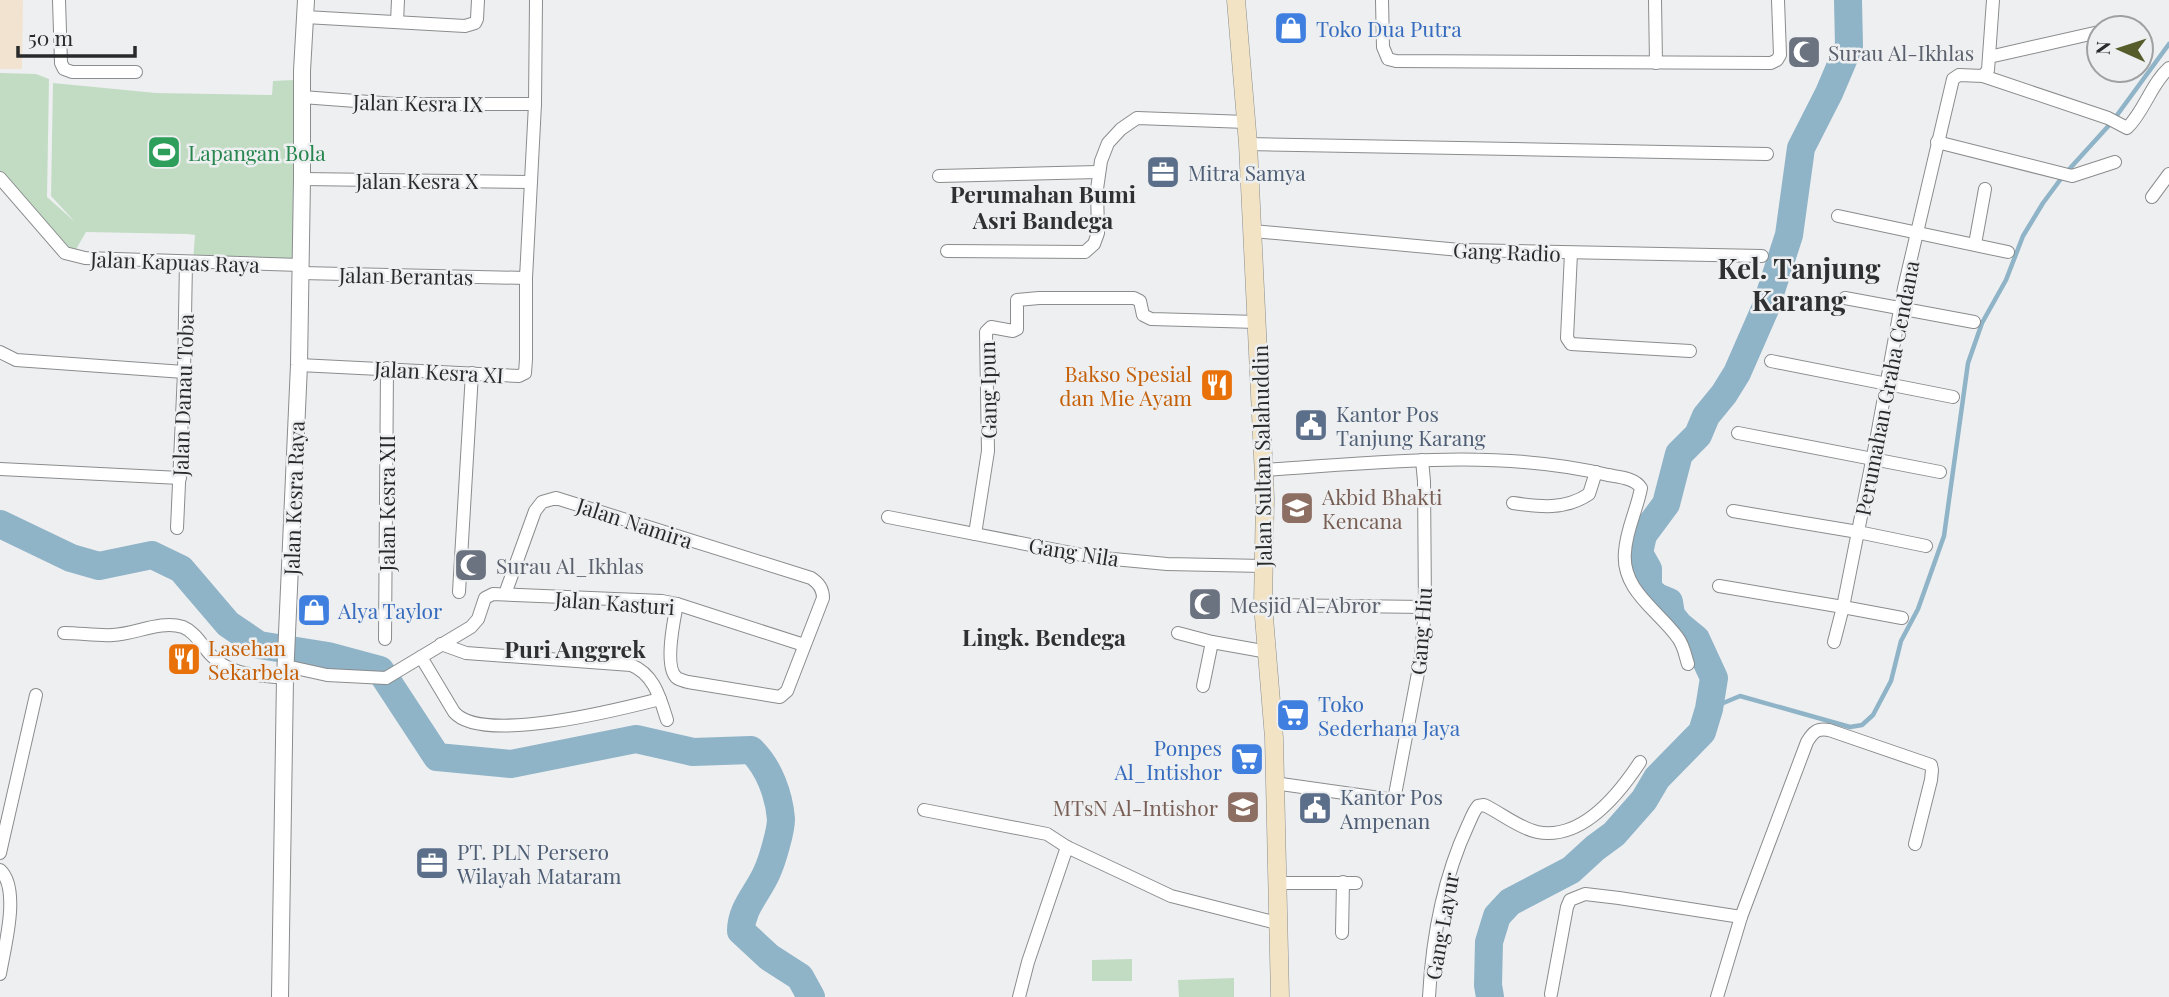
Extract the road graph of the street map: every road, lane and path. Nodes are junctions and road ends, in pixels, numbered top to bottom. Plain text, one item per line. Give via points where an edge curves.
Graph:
1 (59, 0) edge
2 (306, 0) edge
3 (398, 0) edge
4 (478, 0) edge
5 (536, 0) edge
6 (1236, 0) edge
7 (1382, 0) edge
8 (1655, 0) edge
9 (1778, 0) edge
10 (1993, 0) edge
11 (305, 17) junction
12 (397, 22) junction
13 (2085, 35) edge
14 (1989, 57) junction
15 (1656, 62) junction
16 (2169, 68) edge
17 (136, 72) dead end
18 (1983, 76) junction
19 (302, 97) junction
20 (535, 104) junction
21 (1246, 122) junction
22 (1937, 142) junction
23 (1248, 144) junction
24 (1767, 154) dead end
25 (2115, 162) dead end
26 (1098, 172) junction
27 (2169, 174) edge
28 (939, 176) dead end
29 (0, 178) edge
30 (302, 179) junction
31 (531, 182) junction
32 (1985, 189) dead end
33 (2152, 197) dead end
34 (1838, 216) dead end
35 (1253, 231) junction
36 (1918, 232) junction
37 (1975, 244) junction
38 (947, 251) dead end
39 (2008, 252) dead end
40 (1572, 253) junction
41 (1762, 256) dead end
42 (186, 262) junction
43 (301, 269) junction
44 (526, 278) junction
45 (1845, 298) dead end
46 (1900, 309) junction
47 (1257, 322) junction
48 (1974, 322) dead end
49 (1690, 351) dead end
50 (0, 352) edge
51 (1771, 361) dead end
52 (299, 365) junction
53 (387, 368) junction
54 (184, 372) junction
55 (472, 373) junction
56 (1886, 384) junction
57 (1953, 397) dead end
58 (1738, 433) dead end
59 (1873, 458) junction
60 (1422, 460) junction
61 (0, 469) edge
62 (1264, 470) junction
63 (1596, 472) junction
64 (1941, 472) dead end
65 (180, 478) junction
66 (1513, 503) dead end
67 (1733, 511) dead end
68 (888, 517) dead end
69 (177, 528) dead end
70 (1858, 532) junction
71 (975, 534) junction
72 (1926, 547) dead end
73 (1264, 566) junction
74 (1719, 586) dead end
75 (458, 592) dead end
76 (505, 594) junction
77 (677, 604) junction
78 (1264, 605) junction
79 (1425, 607) junction
80 (1843, 607) junction
81 (1902, 618) dead end
82 (64, 633) dead end
83 (1178, 633) dead end
84 (385, 639) dead end
85 (1212, 642) junction
86 (1834, 642) dead end
87 (441, 644) junction
88 (804, 645) junction
89 (1268, 652) junction
90 (421, 657) junction
91 (1688, 664) dead end
92 (286, 666) junction
93 (1203, 686) dead end
94 (36, 695) dead end
95 (660, 699) junction
96 (667, 720) dead end
97 (1640, 762) dead end
98 (1274, 783) junction
99 (924, 810) dead end
100 (1915, 844) dead end
101 (1067, 847) junction
102 (0, 853) edge
103 (0, 870) edge
104 (1278, 883) junction
105 (1741, 917) junction
106 (1277, 923) junction
107 (1342, 933) dead end
108 (0, 974) edge
109 (1551, 994) dead end
110 (280, 997) edge
111 (1018, 997) edge
112 (1280, 997) edge
113 (1429, 997) edge
114 (1717, 997) edge

1 - 17 street via 64,69
2 - 11 street, Jalan Kesra Raya
3 - 12 street
4 - 12 street via 478,19 465,26
5 - 20 street
6 - 21 main road, Jalan Sultan Salahuddin
7 - 15 street via 1383,47 1388,59 1396,61
8 - 15 street
9 - 15 street via 1780,53 1774,62
10 - 14 street
11 - 12 street
11 - 19 street, Jalan Kesra Raya
13 - 14 street
14 - 18 street
16 - 18 street via 2127,128
18 - 22 street, Perumahan Graha Cendana via 1953,79
19 - 20 street, Jalan Kesra IX via 396,104
19 - 30 street, Jalan Kesra Raya
20 - 31 street
21 - 23 main road, Jalan Sultan Salahuddin
21 - 26 street via 1137,118 1108,143
22 - 25 street via 2072,176
22 - 36 street, Perumahan Graha Cendana
23 - 24 street
23 - 35 main road, Jalan Sultan Salahuddin
26 - 28 street
26 - 38 street via 1098,233 1085,251
27 - 33 street
29 - 42 street, Jalan Kapuas Raya via 65,253 85,258
30 - 31 street, Jalan Kesra X
30 - 43 street, Jalan Kesra Raya
31 - 44 street
32 - 37 street
34 - 36 street
35 - 40 street, Gang Radio via 1460,250
35 - 47 main road, Jalan Sultan Salahuddin
36 - 37 street
36 - 46 street, Perumahan Graha Cendana
37 - 39 street
40 - 41 street, Gang Radio
40 - 49 street via 1567,336 1571,344
42 - 43 street, Jalan Kapuas Raya
42 - 54 street, Jalan Danau Toba
43 - 44 street, Jalan Berantas
43 - 52 street, Jalan Kesra Raya
44 - 55 street, Jalan Kesra XI via 525,373
45 - 46 street
46 - 48 street
46 - 56 street, Perumahan Graha Cendana
47 - 62 main road, Jalan Sultan Salahuddin
47 - 71 street, Gang Ipun via 1151,319 1143,315 1134,298 1017,300 1016,330 991,327 987,331 988,451
50 - 54 street via 16,360
51 - 56 street
52 - 53 street, Jalan Kesra XI
52 - 92 street, Jalan Kesra Raya
53 - 55 street, Jalan Kesra XI
53 - 84 street, Jalan Kesra XII
54 - 65 street, Jalan Danau Toba
55 - 75 street
56 - 57 street
56 - 59 street, Perumahan Graha Cendana
58 - 59 street
59 - 64 street
59 - 70 street, Perumahan Graha Cendana
60 - 62 street
60 - 63 street via 1530,462
60 - 79 street, Gang Hiu
61 - 65 street
62 - 73 main road, Jalan Sultan Salahuddin
63 - 66 street via 1589,494 1564,506
63 - 91 street via 1641,486 1625,552 1627,574 1680,641
65 - 69 street, Jalan Danau Toba
67 - 70 street
68 - 71 street, Gang Nila
70 - 72 street
70 - 80 street, Perumahan Graha Cendana
71 - 73 street, Gang Nila via 1093,557
73 - 78 main road, Jalan Sultan Salahuddin
74 - 80 street
76 - 77 street, Jalan Kasturi
76 - 87 street via 487,596 474,624
76 - 88 street, Jalan Namira via 536,511 542,502 563,499 811,578 821,587 823,598
77 - 88 street, Jalan Kasturi
77 - 88 street via 670,663 674,675 688,682 780,697 787,691
78 - 79 street
78 - 89 main road, Jalan Sultan Salahuddin
79 - 98 street, Gang Hiu via 1422,657 1394,800
80 - 81 street
80 - 86 street, Perumahan Graha Cendana
82 - 92 street via 112,635 174,625 193,633 226,667 250,674
83 - 85 street
85 - 89 street
85 - 93 street
87 - 90 street
87 - 95 street via 466,653 631,665 648,675
89 - 98 main road, Jalan Sultan Salahuddin
90 - 92 street via 386,678 327,675
90 - 95 street via 456,715 468,722 555,723
92 - 110 street, Jalan Kesra Raya
94 - 102 street
95 - 96 street
97 - 113 street, Gang Layur via 1608,805 1561,831 1532,831 1478,806 1445,885
98 - 104 main road, Jalan Sultan Salahuddin
99 - 101 street via 1047,834
100 - 105 street via 1931,765 1829,730 1815,731
101 - 106 street via 1171,896
101 - 111 street
103 - 108 street via 6,877 10,905
104 - 106 main road, Jalan Sultan Salahuddin
104 - 107 street via 1350,883
105 - 109 street via 1619,898 1576,897 1567,907
105 - 114 street
106 - 112 main road, Jalan Sultan Salahuddin

